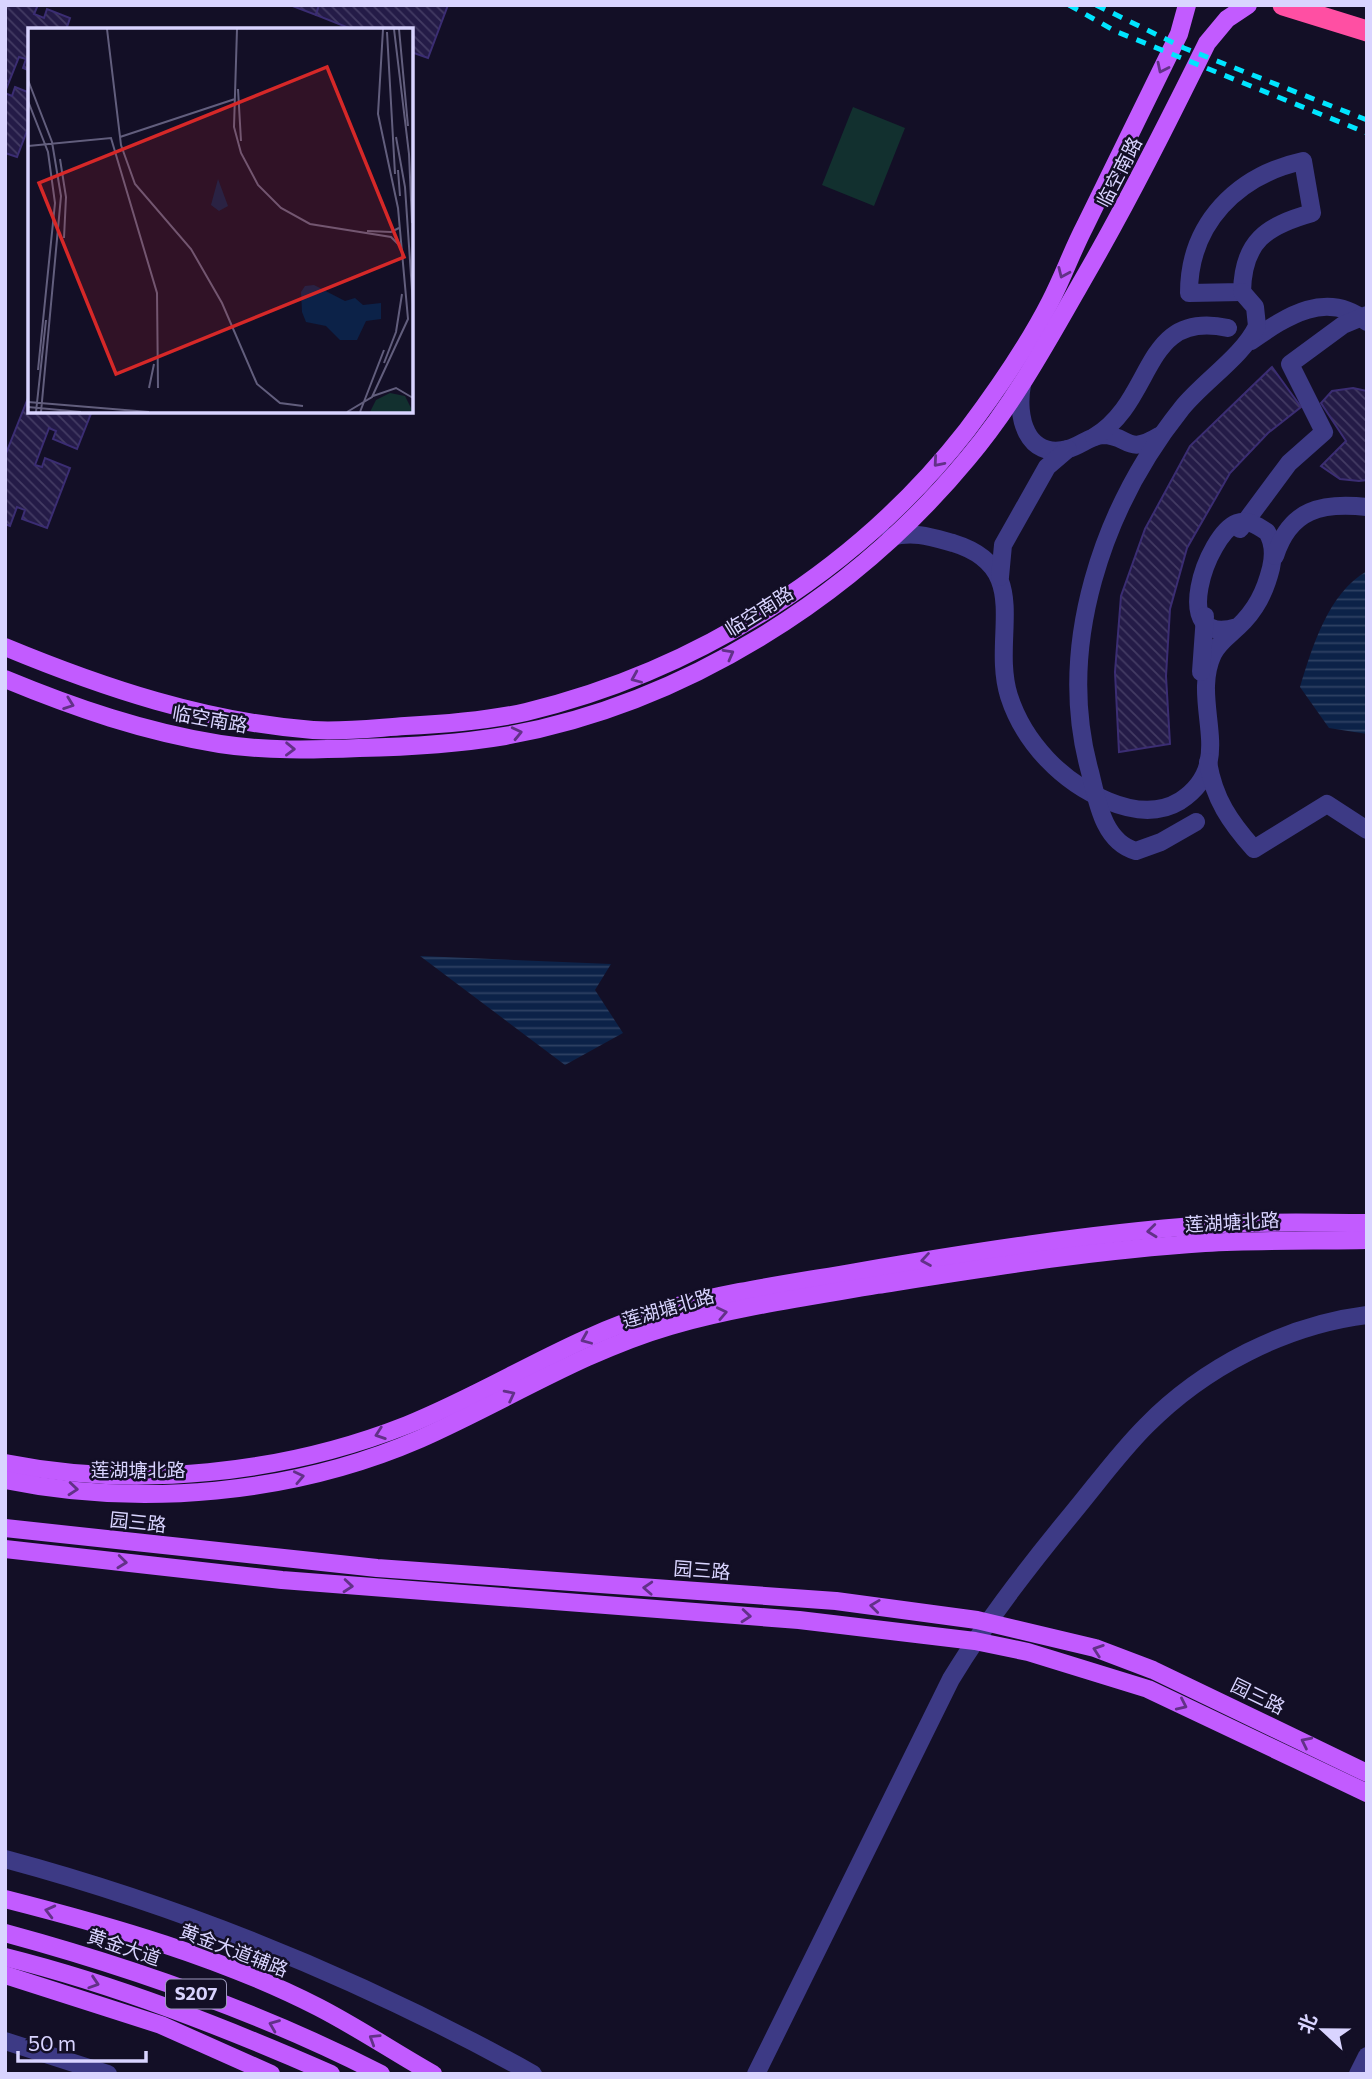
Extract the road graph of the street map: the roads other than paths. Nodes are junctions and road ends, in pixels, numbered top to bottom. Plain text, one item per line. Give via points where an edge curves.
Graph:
1 (1187, 5) edge
2 (1248, 5) edge
3 (1283, 5) edge
4 (1312, 5) edge
5 (1367, 22) edge
6 (1367, 31) edge
7 (1242, 292) junction
8 (1255, 307) junction
9 (1294, 314) junction
10 (1365, 318) edge
11 (1228, 328) dead end
12 (1244, 346) junction
13 (1022, 385) junction
14 (1161, 434) junction
15 (1091, 439) junction
16 (1068, 449) junction
17 (1367, 507) edge
18 (1252, 524) junction
19 (1293, 524) junction
20 (891, 537) junction
21 (1272, 563) junction
22 (1001, 581) junction
23 (1206, 626) junction
24 (1237, 627) junction
25 (5, 648) edge
26 (1214, 652) junction
27 (5, 679) edge
28 (1209, 766) junction
29 (1074, 782) junction
30 (1096, 796) junction
31 (1102, 818) junction
32 (1196, 821) dead end
33 (1367, 830) edge
34 (1367, 1223) edge
35 (1367, 1240) edge
36 (1367, 1315) edge
37 (5, 1463) edge
38 (5, 1480) edge
39 (5, 1528) edge
40 (5, 1549) edge
41 (988, 1622) junction
42 (975, 1641) junction
43 (1367, 1773) edge
44 (1367, 1793) edge
45 (5, 1858) edge
46 (5, 1899) edge
47 (5, 1933) edge
48 (5, 1956) edge
49 (5, 1975) edge
50 (5, 2041) edge
51 (1367, 2056) edge
52 (102, 2073) edge
53 (271, 2074) edge
54 (331, 2074) edge
55 (381, 2074) edge
56 (433, 2074) edge
57 (533, 2074) edge
58 (757, 2074) edge
59 (1358, 2074) edge

1 -> 25 main road, 临空南路 via 1179,34 1050,302 965,431 901,502 817,576 686,656 629,681 522,713 455,723 315,730 209,713 115,691
2 - 13 main road, 临空南路 via 1227,19 1208,43 1120,218
3 - 6 highway
4 - 5 highway
7 - 7 street via 1245,263 1260,237 1272,227 1312,214 1303,161 1270,169 1237,190 1201,237 1190,270 1189,293
7 - 8 street
8 - 9 street via 1279,316
8 - 12 street via 1257,326
9 - 10 street via 1324,305
9 - 12 street
10 - 18 street via 1343,325 1290,364 1324,432 1289,463
11 - 15 street via 1198,325 1172,335 1121,416
12 - 14 street via 1202,385
13 - 16 street via 1018,410 1030,438 1048,450
13 - 20 main road, 临空南路 via 968,458
14 - 15 street via 1140,445 1110,436
14 - 30 street via 1109,532 1086,621 1078,693 1083,749
15 - 16 street
16 - 22 street via 1047,467 1003,545
17 - 19 street via 1330,505
18 - 19 street via 1279,528
18 - 21 street via 1271,539
18 - 23 street via 1216,569
19 - 21 street via 1282,537
20 - 22 street via 916,533 971,548 996,567
27 -> 20 main road, 临空南路 via 140,727 244,747 397,747 506,736 608,709 713,664 808,605 854,572
21 - 24 street via 1260,600
22 - 29 street via 1009,695 1031,740
23 - 24 street via 1217,631
23 - 26 street via 1214,639
23 - 28 street via 1200,680
24 - 26 street
26 - 28 street via 1206,680
28 - 30 street via 1189,794 1161,809 1136,810
28 - 33 street via 1212,786 1227,819 1254,849 1326,804
29 - 30 street
29 - 31 street
30 - 31 street
31 - 32 street via 1119,842 1136,851
34 -> 37 main road, 莲湖塘北路 via 1204,1226 1054,1241 717,1297 662,1310 592,1336 407,1425 348,1446 283,1461 189,1473 126,1474
38 -> 35 main road, 莲湖塘北路 via 125,1493 235,1488 296,1478 371,1458 419,1439 603,1349 719,1314 922,1278 1138,1249
36 - 41 street via 1305,1329 1262,1346 1217,1369 1182,1395 1121,1455
41 -> 39 main road, 园三路 via 836,1601 377,1568
40 -> 42 main road, 园三路 via 282,1580 799,1620
41 - 42 street
43 -> 41 main road, 园三路 via 1153,1670 1095,1648
42 -> 44 main road, 园三路 via 1028,1652 1147,1689
42 - 58 street via 951,1679
45 - 57 street via 152,1902 290,1954 408,2007
56 -> 46 main road, 黄金大道辅路 via 344,2021 274,1987 151,1941
55 -> 47 main road, 黄金大道 / S207 via 226,2005 63,1948
48 -> 54 main road, S207 via 110,1988
49 - 53 main road via 161,2025
50 - 52 street
51 - 59 street

